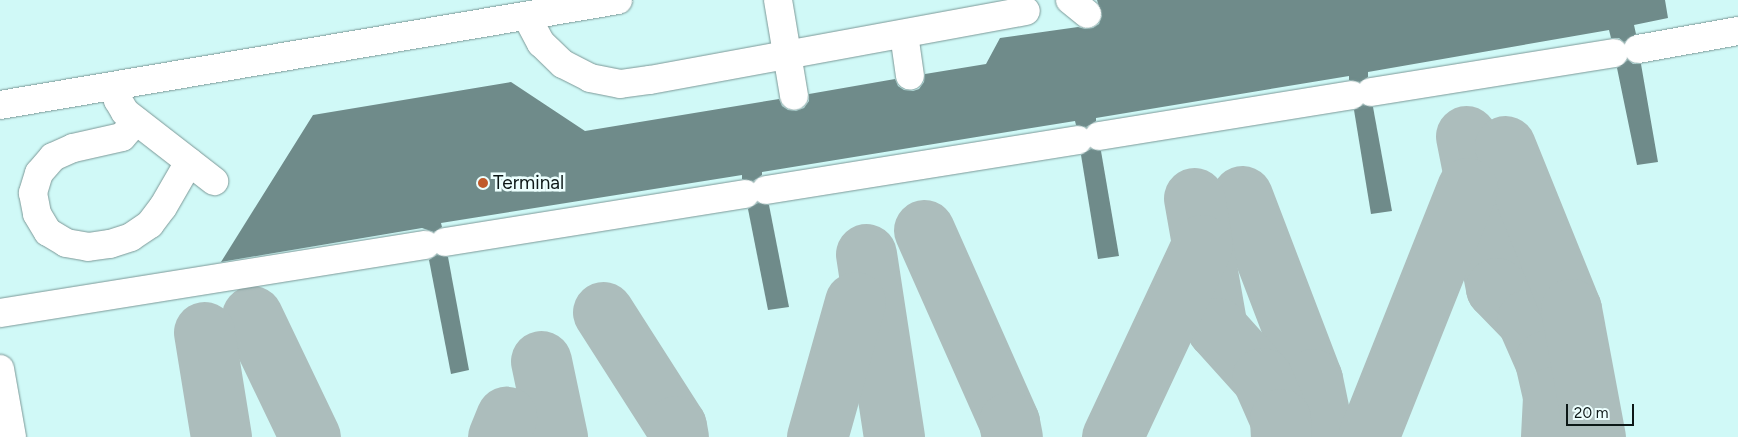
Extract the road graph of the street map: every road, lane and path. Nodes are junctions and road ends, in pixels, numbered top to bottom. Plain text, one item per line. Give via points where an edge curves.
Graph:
1 (618, 0) edge
2 (778, 0) edge
3 (1027, 15) edge
4 (527, 17) junction
5 (1738, 31) edge
6 (904, 34) junction
7 (788, 55) junction
8 (910, 76) dead end
9 (114, 87) junction
10 (794, 96) dead end
11 (0, 105) edge
12 (136, 121) junction
13 (189, 162) junction
14 (214, 181) dead end
15 (0, 313) edge
16 (0, 369) edge
17 (12, 437) edge

1 - 4 lane
2 - 7 lane
3 - 6 lane
4 - 7 lane via 541,43 563,64 590,78 620,84
4 - 9 lane
5 - 15 lane via 1361,94 1320,90 1215,108 1089,138 1046,135 921,155 806,175 755,192
6 - 7 lane
6 - 8 lane
7 - 10 lane
9 - 11 lane
9 - 12 lane via 125,112
12 - 13 lane
12 - 13 lane via 122,137 73,148 53,157 39,173 33,193 36,214 48,232 66,243 88,247 131,237 150,224 164,207
13 - 14 lane
16 - 17 lane

